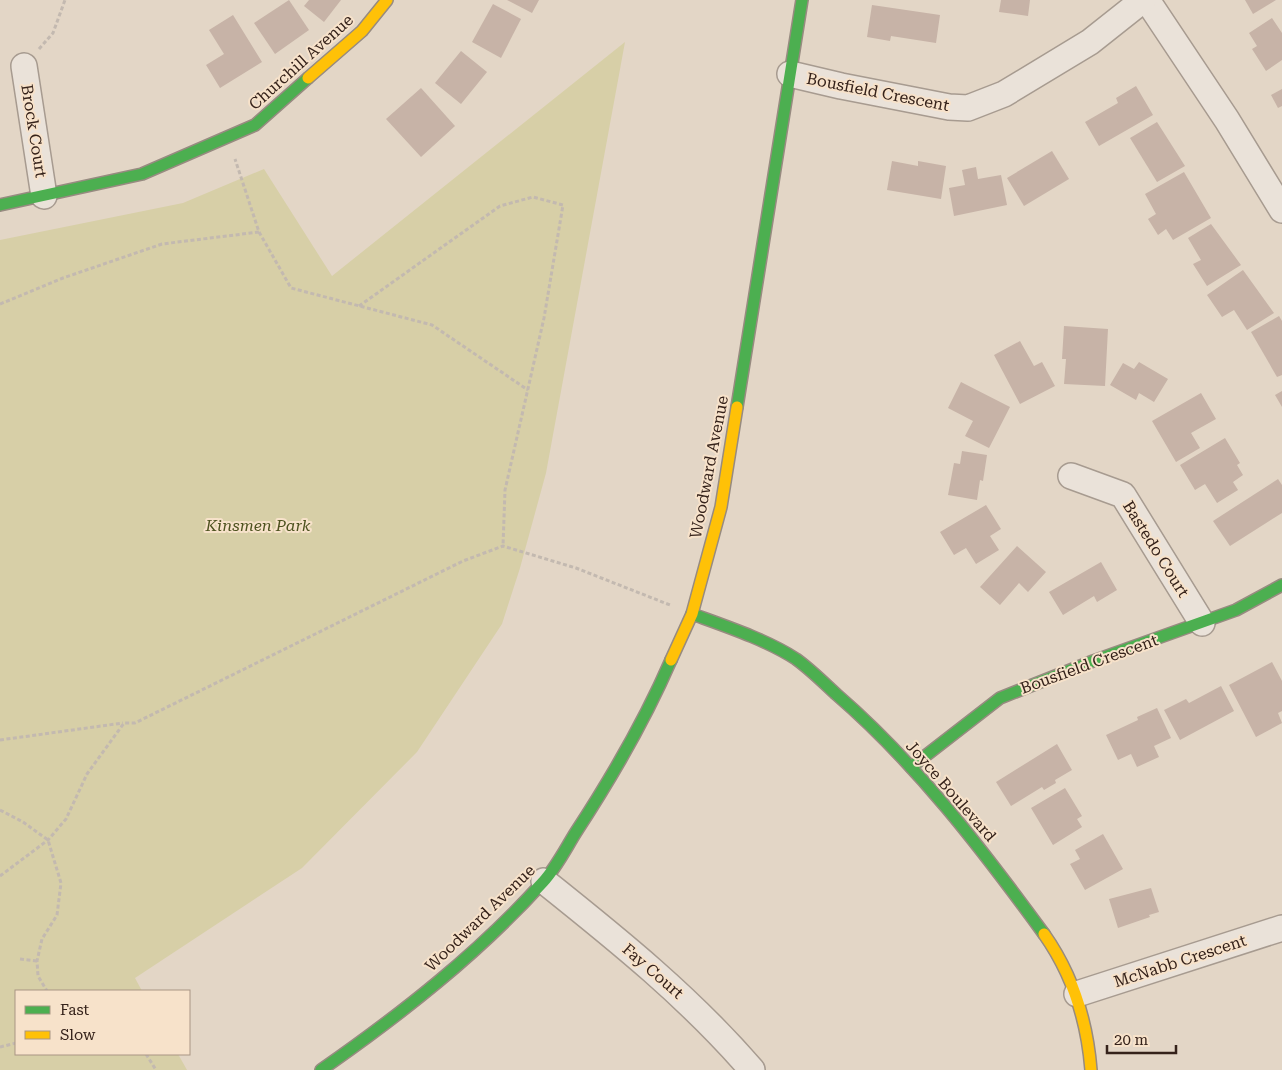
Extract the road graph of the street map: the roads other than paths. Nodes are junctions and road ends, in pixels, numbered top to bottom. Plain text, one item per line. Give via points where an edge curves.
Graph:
1 (387, 0) edge
2 (802, 0) edge
3 (1144, 0) edge
4 (1147, 0) edge
5 (24, 66) road end
6 (790, 74) junction
7 (44, 196) junction
8 (0, 206) edge
9 (1282, 210) edge
10 (1071, 476) dead end
11 (1282, 585) edge
12 (692, 614) junction
13 (1202, 623) junction
14 (911, 767) junction
15 (544, 881) junction
16 (1282, 928) edge
17 (1078, 994) junction
18 (321, 1070) edge
19 (752, 1070) edge
20 (1091, 1070) edge

1 - 7 street, Churchill Avenue via 362,31 255,125 142,174
2 - 6 street, Woodward Avenue
3 - 6 street, Bousfield Crescent via 1090,42 1004,94 968,108 949,107
4 - 9 street
5 - 7 street, Brock Court
6 - 12 street, Woodward Avenue via 721,508
7 - 8 street, Churchill Avenue
10 - 13 street, Bastedo Court via 1123,495
11 - 13 street, Bousfield Crescent via 1244,606
12 - 14 street, Joyce Boulevard via 736,630 796,659 861,715
12 - 15 street, Woodward Avenue via 653,701 600,795
13 - 14 street, Bousfield Crescent via 1000,698
14 - 17 street, Joyce Boulevard via 1000,873 1046,937
15 - 18 street, Woodward Avenue via 470,954 385,1026
15 - 19 street, Fay Court via 675,989 720,1032
16 - 17 street, McNabb Crescent
17 - 20 street, Joyce Boulevard via 1088,1034

